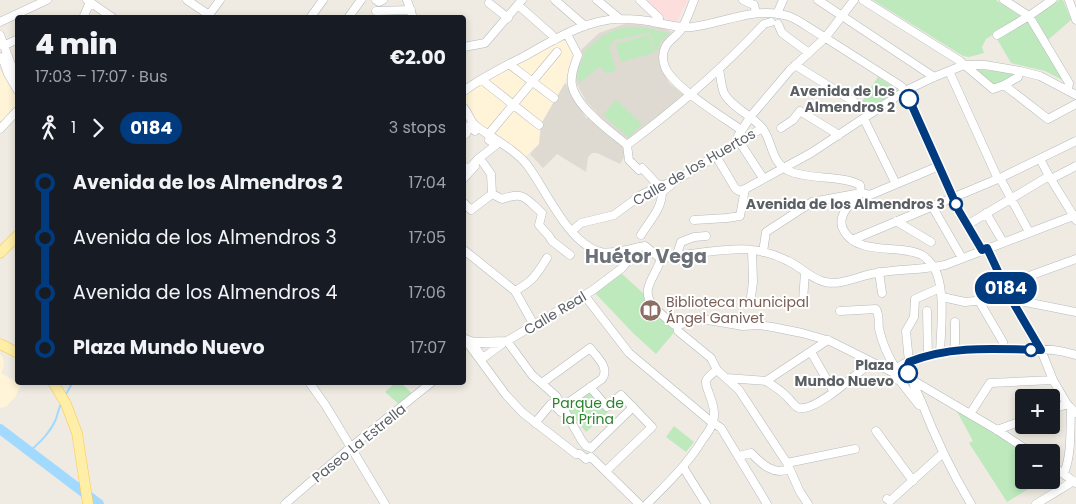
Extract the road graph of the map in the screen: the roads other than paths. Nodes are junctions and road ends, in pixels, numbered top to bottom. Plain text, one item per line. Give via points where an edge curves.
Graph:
1 (47, 0) edge
2 (187, 0) edge
3 (220, 0) edge
4 (323, 0) edge
5 (360, 0) edge
6 (376, 0) edge
7 (383, 0) edge
8 (407, 0) edge
9 (555, 0) edge
10 (597, 0) edge
11 (640, 0) edge
12 (694, 0) edge
13 (743, 0) edge
14 (783, 0) edge
15 (818, 0) edge
16 (854, 0) edge
17 (863, 0) edge
18 (1004, 0) edge
19 (1052, 0) edge
20 (1069, 0) edge
21 (89, 1) edge
22 (520, 2) edge
23 (489, 3) dead end
24 (376, 11) dead end
25 (756, 12) junction
26 (412, 14) edge
27 (777, 14) junction
28 (84, 15) edge
29 (109, 15) edge
30 (312, 15) edge
31 (350, 15) edge
32 (841, 17) junction
33 (1027, 17) junction
34 (508, 18) junction
35 (620, 19) junction
36 (1076, 20) edge
37 (0, 22) edge
38 (659, 23) junction
39 (774, 23) junction
40 (585, 26) junction
41 (682, 27) junction
42 (567, 34) junction
43 (997, 35) dead end
44 (0, 36) edge
45 (825, 38) junction
46 (15, 40) edge
47 (555, 40) junction
48 (2, 47) edge
49 (466, 47) edge
50 (557, 52) dead end
51 (809, 53) junction
52 (509, 64) junction
53 (964, 64) junction
54 (794, 65) junction
55 (4, 66) junction
56 (719, 70) junction
57 (949, 70) junction
58 (1020, 71) junction
59 (934, 76) junction
60 (15, 77) edge
61 (15, 80) edge
62 (482, 80) junction
63 (532, 81) junction
64 (1004, 85) junction
65 (15, 86) edge
66 (466, 90) edge
67 (1068, 90) junction
68 (905, 91) junction
69 (692, 94) junction
70 (1076, 95) edge
71 (554, 98) dead end
72 (513, 104) junction
73 (1076, 104) edge
74 (15, 113) edge
75 (872, 113) junction
76 (751, 116) junction
77 (467, 119) edge
78 (864, 119) junction
79 (539, 125) dead end
80 (762, 128) junction
81 (780, 128) dead end
82 (0, 129) edge
83 (741, 130) junction
84 (466, 134) edge
85 (488, 135) junction
86 (839, 135) junction
87 (1076, 140) edge
88 (739, 141) junction
89 (502, 145) junction
90 (627, 145) junction
91 (716, 156) junction
92 (1040, 159) junction
93 (481, 160) junction
94 (939, 166) junction
95 (1076, 166) edge
96 (466, 167) edge
97 (782, 167) junction
98 (466, 176) edge
99 (763, 178) junction
100 (999, 178) junction
101 (1050, 178) junction
102 (674, 181) junction
103 (896, 184) junction
104 (659, 186) junction
105 (745, 189) junction
106 (861, 193) junction
107 (492, 194) junction
108 (953, 197) junction
109 (1010, 198) junction
110 (466, 205) edge
111 (932, 206) junction
112 (547, 209) junction
113 (986, 213) junction
114 (1076, 217) edge
115 (694, 220) dead end
116 (896, 221) junction
117 (967, 224) junction
118 (572, 231) junction
119 (1029, 232) junction
120 (641, 235) dead end
121 (706, 236) dead end
122 (15, 238) edge
123 (852, 240) junction
124 (931, 242) dead end
125 (1003, 242) junction
126 (985, 249) junction
127 (752, 250) junction
128 (466, 252) edge
129 (630, 252) junction
130 (763, 252) junction
131 (0, 253) edge
132 (677, 254) junction
133 (570, 255) dead end
134 (547, 258) dead end
135 (962, 258) junction
136 (661, 259) junction
137 (1076, 259) edge
138 (934, 267) junction
139 (805, 272) junction
140 (879, 272) junction
141 (1004, 285) junction
142 (940, 288) junction
143 (515, 291) junction
144 (882, 293) dead end
145 (585, 296) junction
146 (750, 297) dead end
147 (942, 297) junction
148 (1011, 299) junction
149 (803, 300) dead end
150 (979, 301) junction
151 (840, 311) dead end
152 (927, 312) junction
153 (1076, 312) edge
154 (942, 313) junction
155 (915, 314) junction
156 (955, 322) dead end
157 (677, 325) junction
158 (534, 326) junction
159 (466, 340) edge
160 (828, 340) junction
161 (466, 341) edge
162 (507, 341) junction
163 (0, 344) edge
164 (473, 346) junction
165 (1004, 349) junction
166 (955, 350) junction
167 (1041, 350) junction
168 (15, 352) edge
169 (466, 352) edge
170 (811, 352) junction
171 (940, 353) junction
172 (1076, 355) edge
173 (928, 356) junction
174 (870, 362) junction
175 (717, 370) junction
176 (903, 372) junction
177 (726, 378) junction
178 (1053, 380) junction
179 (766, 381) junction
180 (542, 383) junction
181 (55, 385) edge
182 (311, 385) edge
183 (428, 385) edge
184 (590, 387) junction
185 (834, 392) junction
186 (633, 407) junction
187 (1071, 408) edge
188 (563, 410) junction
189 (923, 410) junction
190 (970, 414) junction
191 (1073, 420) edge
192 (535, 423) junction
193 (713, 423) junction
194 (1015, 423) edge
195 (997, 430) junction
196 (876, 431) dead end
197 (1018, 444) edge
198 (352, 447) junction
199 (588, 447) junction
200 (855, 449) dead end
201 (943, 453) junction
202 (580, 454) junction
203 (591, 456) junction
204 (739, 456) junction
205 (788, 466) junction
206 (683, 467) junction
207 (606, 471) junction
208 (1060, 471) edge
209 (1064, 473) junction
210 (913, 481) junction
211 (1075, 482) edge
212 (887, 499) dead end
213 (88, 504) edge
214 (285, 504) edge
215 (385, 504) edge
216 (639, 504) edge
217 (647, 504) edge
218 (706, 504) edge
219 (767, 504) edge
220 (808, 504) edge
221 (971, 504) edge
222 (1036, 504) edge

1 - 37 street
2 - 3 street via 209,15
4 - 30 street
5 - 31 street
6 - 7 street
8 - 26 street
9 - 40 street
10 - 35 street
11 - 38 street via 655,13
12 - 41 street
13 - 25 street via 754,5
14 - 27 street
15 - 32 street
16 - 32 street
17 - 53 street
18 - 33 street
19 - 33 street
20 - 36 street
21 - 28 street
21 - 29 street
22 - 34 street
22 - 47 street
23 - 34 street
24 - 26 street
25 - 27 street
25 - 41 street via 720,22
27 - 39 street via 781,22
27 - 45 street via 794,19
32 - 45 street
32 - 59 street
33 - 43 street
33 - 67 street via 1068,83
34 - 49 street via 485,44
35 - 38 street
35 - 40 street
38 - 41 street
39 - 51 street
39 - 56 street via 764,24
40 - 42 street
41 - 69 street via 669,40 663,58 670,76
42 - 47 street
42 - 90 street via 578,55 572,78 575,92 588,112
44 - 48 street
45 - 51 street
45 - 68 street
46 - 48 street
47 - 52 street
48 - 55 street
48 - 60 street
50 - 63 street
51 - 54 street
52 - 62 street
52 - 63 street
53 - 57 street
53 - 58 street
53 - 64 street via 993,89
54 - 75 street
54 - 76 street
55 - 61 street
55 - 65 street
56 - 69 street
56 - 76 street via 726,96
57 - 59 street
57 - 100 street
58 - 64 street via 1018,77
58 - 67 street via 1040,76
59 - 68 street
62 - 66 street
62 - 72 street
63 - 71 street
63 - 72 street
64 - 73 street via 1048,119
67 - 70 street
68 - 75 street
68 - 94 street
69 - 83 street
69 - 90 street
72 - 79 street
72 - 85 street
74 - 82 street
75 - 78 street
76 - 80 street
76 - 83 street
77 - 85 street
78 - 86 street
78 - 103 street
80 - 88 street, Calle de los Huertos
80 - 97 street
81 - 86 street via 800,111
83 - 88 street
84 - 96 street via 469,126 496,145 470,168
85 - 89 street
86 - 97 street
87 - 92 street
88 - 91 street, Calle de los Huertos
88 - 99 street
89 - 93 street
89 - 112 street via 527,165
90 - 104 street via 629,160
91 - 102 street, Calle de los Huertos
91 - 105 street via 735,188
92 - 100 street
92 - 101 street
93 - 98 street
93 - 107 street via 491,174
94 - 103 street
94 - 108 street
95 - 101 street
97 - 99 street
97 - 106 street via 799,174 857,184
99 - 105 street
100 - 108 street
100 - 109 street
101 - 109 street
101 - 114 street
102 - 104 street, Calle de los Huertos
102 - 120 street via 662,192 661,206
103 - 106 street via 870,195
104 - 118 street, Calle de los Huertos via 614,215 581,223
105 - 115 street via 740,216
106 - 123 street via 842,217 842,229
106 - 130 street via 812,202 766,232
107 - 110 street via 471,210
107 - 112 street via 502,199 520,195
108 - 111 street
108 - 117 street
109 - 113 street
109 - 119 street
111 - 116 street
111 - 135 street
112 - 118 street
112 - 133 street via 539,225 554,244
113 - 117 street
113 - 125 street
114 - 119 street
116 - 123 street
116 - 124 street
117 - 126 street
118 - 129 street via 600,252
119 - 125 street
121 - 132 street via 694,236 681,242
122 - 131 main road
123 - 138 street via 864,246 912,252
125 - 126 street
126 - 135 street
126 - 141 street
127 - 130 street
127 - 132 street via 739,248
127 - 146 street via 754,282
128 - 143 street
129 - 136 street, Calle Real via 645,246
129 - 145 street, Calle Real via 622,268
130 - 139 street via 789,261
132 - 136 street
134 - 143 street via 535,278
135 - 138 street
136 - 157 street via 648,289 648,299 652,306
137 - 141 street
138 - 140 street
138 - 142 street
139 - 140 street via 817,280 833,283
139 - 149 street
140 - 144 street
141 - 148 street
142 - 147 street
142 - 155 street via 915,299
143 - 158 street
145 - 158 street, Calle Real
145 - 193 street via 628,353
147 - 150 street
147 - 154 street
148 - 150 street
148 - 153 street
148 - 167 street
150 - 165 street
151 - 176 street via 876,310 892,363
152 - 154 street
152 - 155 street
152 - 173 street
154 - 171 street
155 - 176 street via 906,331
156 - 166 street
157 - 160 street via 702,319 772,327
157 - 175 street via 678,331 711,358
158 - 162 street, Calle Real
159 - 162 street, Calle Real
160 - 170 street
160 - 174 street
161 - 164 street
162 - 180 street via 522,364
163 - 168 main road
164 - 169 street
164 - 192 street via 506,395
165 - 166 street
165 - 167 street
166 - 171 street
167 - 172 street
167 - 178 street
170 - 179 street
170 - 185 street
171 - 173 street
173 - 176 street
174 - 176 street
174 - 185 street
175 - 177 street
175 - 193 street via 705,384 712,401
176 - 189 street
176 - 189 street
176 - 190 street
177 - 179 street
177 - 205 street via 739,390
178 - 187 street
178 - 190 street via 990,383
179 - 185 street via 800,408 809,407
180 - 184 street via 590,348 606,369 606,374
180 - 188 street via 556,396
181 - 213 main road via 77,432
182 - 198 street
183 - 198 street, Paseo La Estrella
184 - 186 street via 607,406 621,395
184 - 188 street
186 - 199 street
186 - 207 street via 652,427
187 - 191 street
188 - 192 street via 561,412 551,404
188 - 199 street
189 - 201 street
190 - 195 street
191 - 209 street
192 - 202 street
193 - 204 street via 721,428
193 - 206 street
194 - 195 street
195 - 197 street
196 - 210 street
198 - 214 street, Paseo La Estrella
198 - 215 street
199 - 202 street via 580,450
199 - 203 street via 592,450
200 - 205 street
201 - 210 street
201 - 221 street
202 - 203 street via 586,459
203 - 207 street
204 - 205 street via 751,453 765,467 783,472
204 - 219 street
205 - 220 street
206 - 217 street
206 - 218 street
207 - 216 street
208 - 209 street
209 - 211 street
210 - 212 street via 890,501
211 - 222 street

